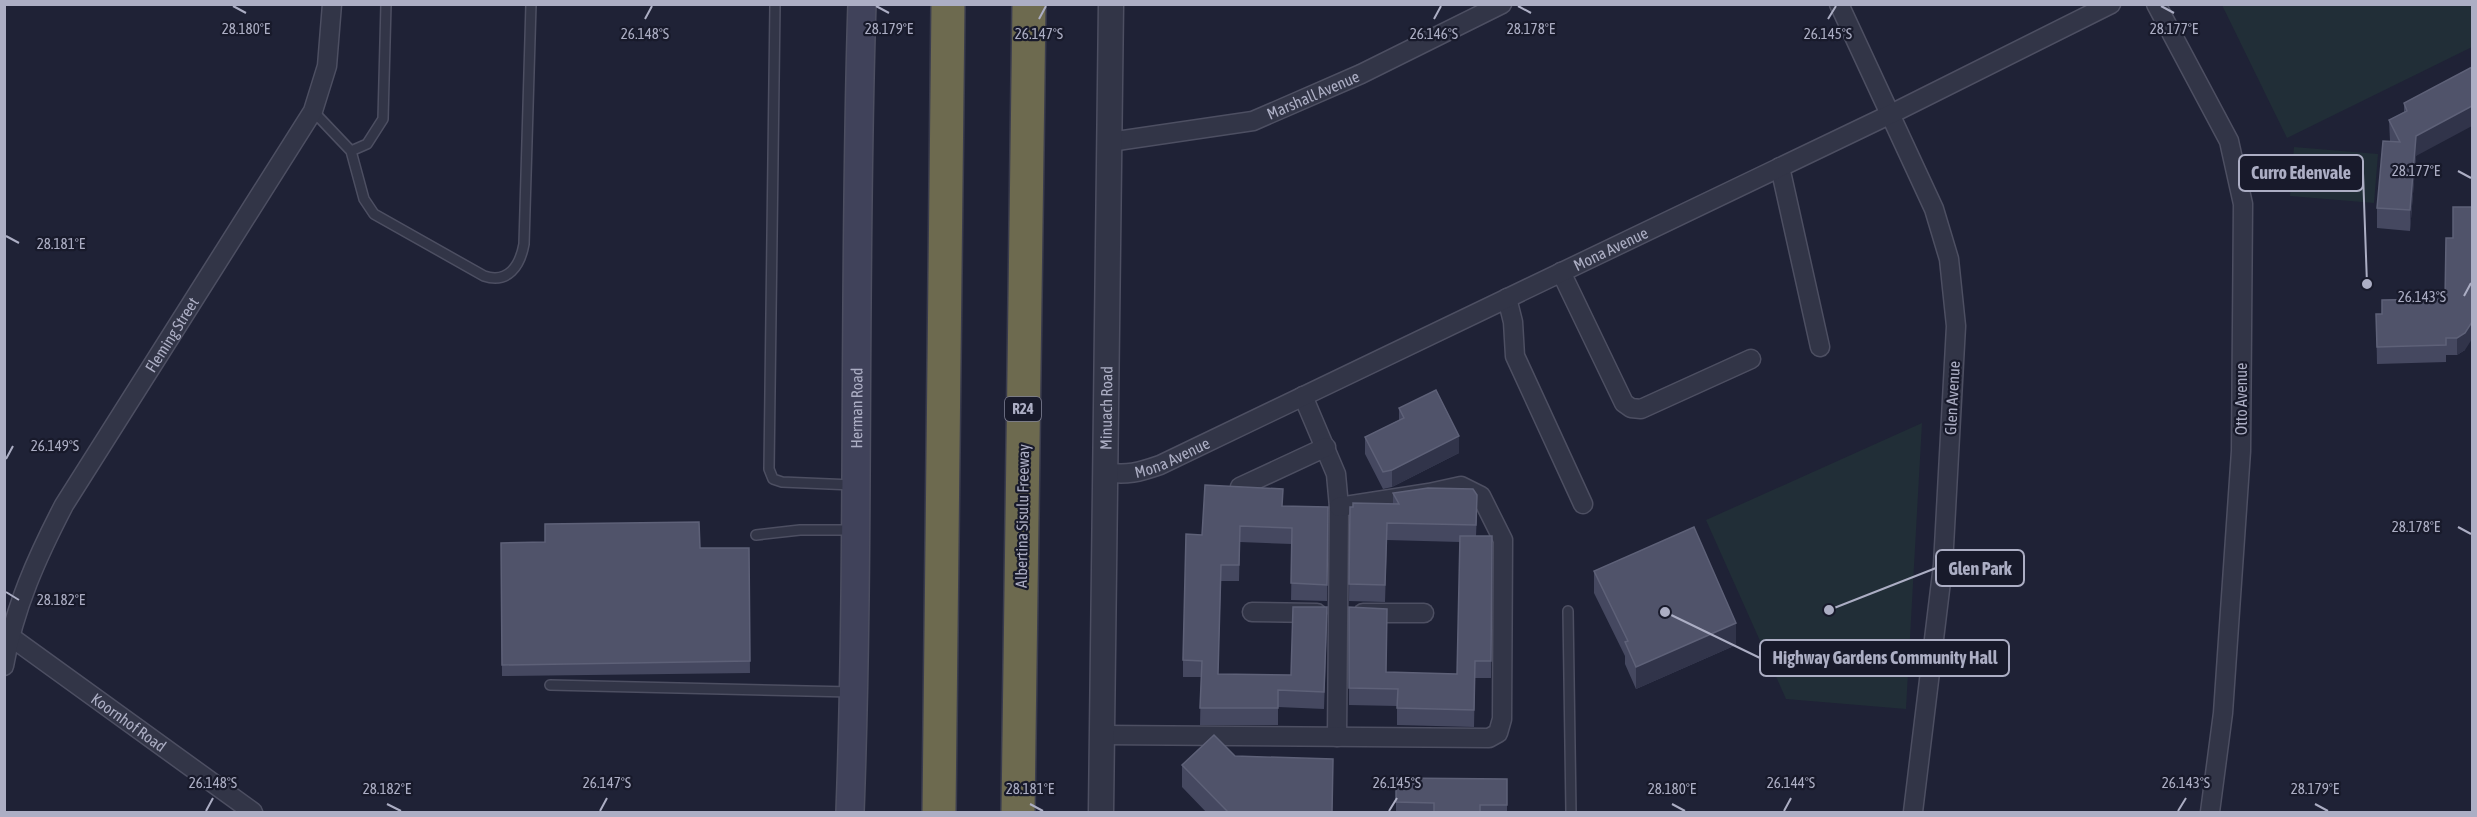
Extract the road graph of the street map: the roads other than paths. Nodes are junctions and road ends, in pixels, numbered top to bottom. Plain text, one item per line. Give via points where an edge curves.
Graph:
1 (332, 4) edge
2 (386, 4) edge
3 (531, 4) edge
4 (775, 4) edge
5 (862, 4) edge
6 (948, 4) edge
7 (1029, 4) edge
8 (1111, 4) edge
9 (1502, 4) edge
10 (1839, 4) edge
11 (2111, 4) edge
12 (2156, 4) edge
13 (1470, 11) edge
14 (313, 111) junction
15 (1891, 114) junction
16 (1110, 142) junction
17 (351, 151) junction
18 (1780, 167) junction
19 (1561, 272) junction
20 (1507, 298) junction
21 (1820, 347) dead end
22 (1751, 359) dead end
23 (1303, 396) junction
24 (1326, 447) junction
25 (1105, 472) junction
26 (854, 485) junction
27 (1240, 488) edge
28 (1583, 504) dead end
29 (1339, 507) junction
30 (855, 530) junction
31 (756, 535) dead end
32 (1568, 611) dead end
33 (1252, 612) dead end
34 (1339, 613) junction
35 (1424, 613) dead end
36 (7, 634) edge
37 (4, 666) edge
38 (550, 685) dead end
39 (855, 692) junction
40 (1102, 735) junction
41 (1337, 738) junction
42 (253, 813) edge
43 (850, 813) edge
44 (939, 813) edge
45 (1018, 813) edge
46 (1101, 813) edge
47 (1571, 813) edge
48 (1913, 813) edge
49 (2210, 813) edge

1 - 14 street, Fleming Street via 327,66
2 - 17 lane via 383,119 367,144
3 - 17 lane via 524,244 522,256 505,277 484,276 374,214 364,199
4 - 26 lane via 769,469 778,481
5 - 26 main road, Herman Road
6 - 44 highway
7 - 45 highway, Albertina Sisulu Freeway / R24
8 - 16 street, Minuach Road
9 - 13 street, Marshall Avenue
10 - 15 street, Glen Avenue
11 - 15 street, Mona Avenue
12 - 49 street, Otto Avenue via 2229,141 2242,204 2241,451 2223,713
13 - 16 street, Marshall Avenue via 1361,74 1253,121
14 - 17 lane
14 - 36 street, Fleming Street via 64,505 33,565
15 - 18 street, Mona Avenue
15 - 48 street, Glen Avenue via 1934,209 1949,259 1956,326 1942,565
16 - 25 street, Minuach Road
18 - 19 street, Mona Avenue
18 - 21 street
19 - 20 street, Mona Avenue
19 - 22 street via 1624,403 1631,408 1641,409
20 - 23 street, Mona Avenue
20 - 28 street via 1515,356
23 - 24 street
23 - 25 street, Mona Avenue via 1146,470 1122,475
24 - 27 street
24 - 29 street via 1336,474
25 - 40 street, Minuach Road
26 - 30 main road, Herman Road
29 - 34 street
29 - 41 street via 1461,486 1481,496 1503,540 1503,631 1502,719 1494,737
30 - 31 lane
30 - 39 main road, Herman Road
32 - 47 lane
33 - 34 street
34 - 35 street
34 - 41 street
36 - 37 street, Fleming Street
36 - 42 street, Koornhof Road
38 - 39 lane
39 - 43 main road, Herman Road
40 - 41 street
40 - 46 street, Minuach Road

